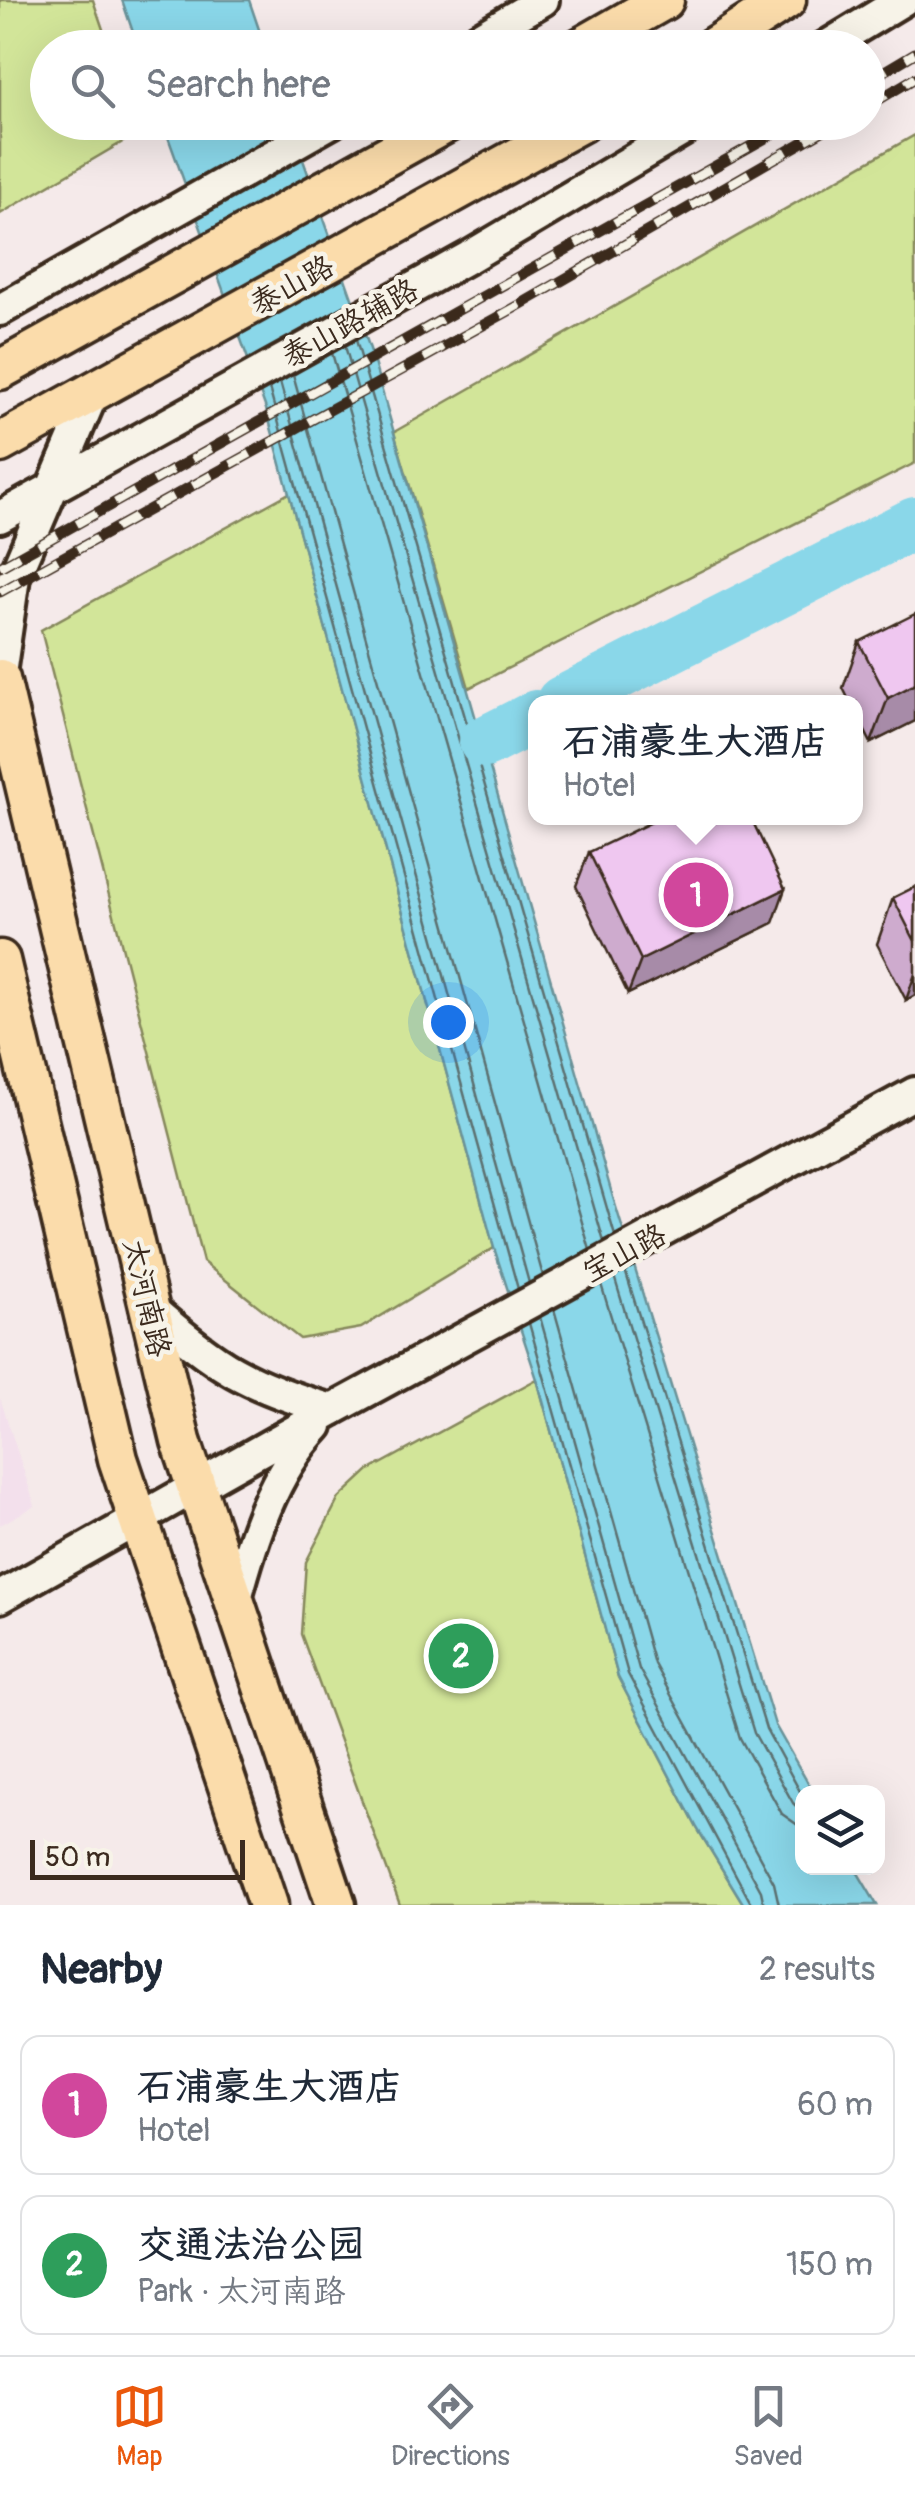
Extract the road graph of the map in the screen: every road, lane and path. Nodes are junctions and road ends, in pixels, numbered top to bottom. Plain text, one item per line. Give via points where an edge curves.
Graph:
1 (543, 0) edge
2 (664, 0) edge
3 (786, 0) edge
4 (902, 0) edge
5 (492, 30) edge
6 (612, 30) edge
7 (740, 30) edge
8 (853, 30) edge
9 (300, 140) edge
10 (418, 140) edge
11 (551, 140) edge
12 (666, 140) edge
13 (0, 286) edge
14 (44, 286) junction
15 (0, 310) edge
16 (0, 370) edge
17 (92, 395) junction
18 (0, 444) edge
19 (48, 490) junction
20 (0, 517) edge
21 (0, 676) edge
22 (0, 960) edge
23 (915, 1094) edge
24 (150, 1308) junction
25 (332, 1410) junction
26 (196, 1486) junction
27 (138, 1520) junction
28 (0, 1597) edge
29 (235, 1602) junction
30 (268, 1905) edge
31 (336, 1905) edge

1 - 5 street
2 - 6 main road
3 - 7 main road
4 - 8 street
9 - 14 street
10 - 16 main road
11 - 17 main road, 泰山路
12 - 19 street, 泰山路辅路
13 - 14 street
14 - 15 street
17 - 18 main road, 泰山路
17 - 19 street
19 - 20 street, 泰山路辅路
19 - 21 street via 14,576
21 - 24 main road, 太河南路
22 - 27 main road
23 - 25 street, 宝山路
24 - 25 street via 226,1371
24 - 26 main road, 太河南路
25 - 26 street, 宝山路
25 - 29 street via 280,1478
26 - 27 street, 宝山路
26 - 29 main road, 太河南路
27 - 28 street, 宝山路
27 - 30 main road
29 - 31 main road, 太河南路

